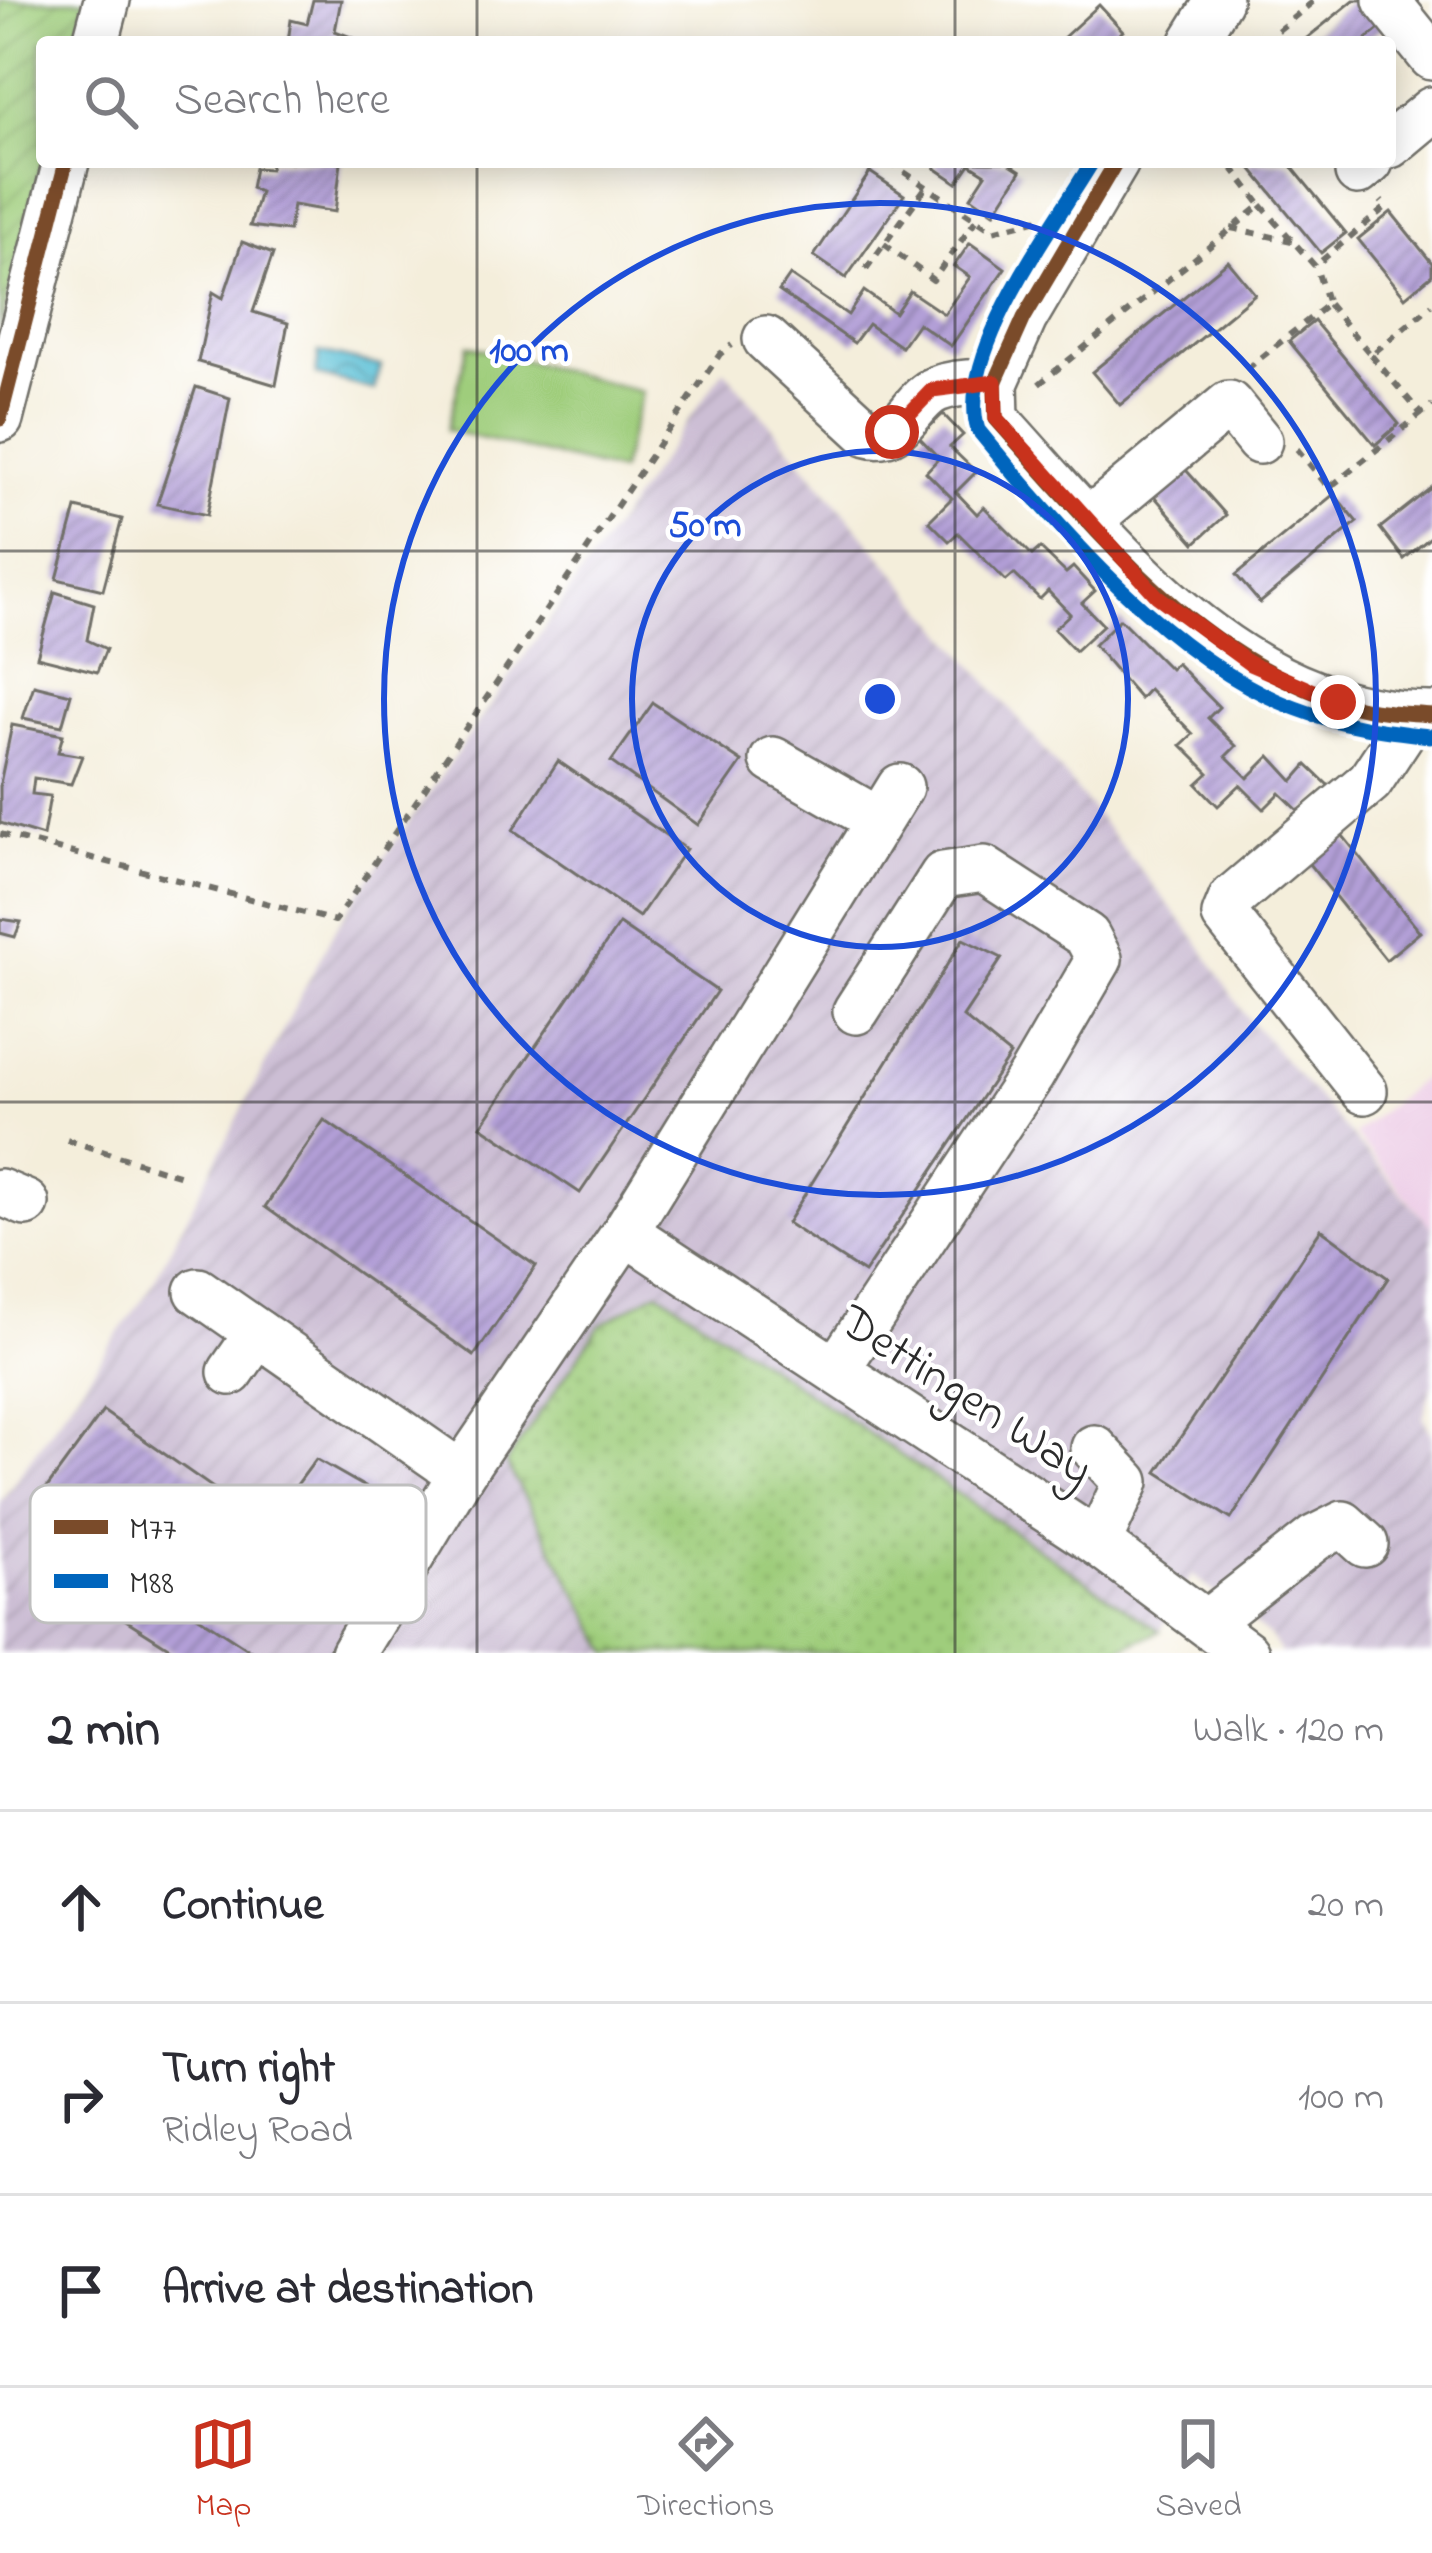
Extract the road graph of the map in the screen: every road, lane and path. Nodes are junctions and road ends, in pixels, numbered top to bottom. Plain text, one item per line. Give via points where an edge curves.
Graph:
1 (107, 0) edge
2 (1219, 0) edge
3 (1315, 0) edge
4 (1387, 0) edge
5 (98, 36) edge
6 (1196, 36) edge
7 (1271, 36) edge
8 (1432, 57) edge
9 (1432, 110) edge
10 (1396, 141) edge
11 (64, 168) edge
12 (899, 168) edge
13 (1233, 168) edge
14 (1375, 168) edge
15 (1117, 186) edge
16 (926, 187) junction
17 (1261, 205) junction
18 (1054, 215) dead end
19 (976, 220) junction
20 (1231, 228) junction
21 (1294, 242) junction
22 (884, 244) junction
23 (1315, 266) junction
24 (866, 269) dead end
25 (1328, 304) junction
26 (1432, 305) edge
27 (766, 339) joint
28 (1370, 355) junction
29 (996, 400) junction
30 (1229, 404) junction
31 (1432, 405) edge
32 (1421, 414) junction
33 (0, 419) edge
34 (1259, 441) joint
35 (1088, 520) junction
36 (1422, 716) edge
37 (772, 760) dead end
38 (0, 834) edge
39 (856, 1011) dead end
40 (1364, 1091) dead end
41 (67, 1140) dead end
42 (181, 1176) dead end
43 (625, 1232) junction
44 (198, 1291) dead end
45 (258, 1333) junction
46 (836, 1370) junction
47 (232, 1372) dead end
48 (1094, 1448) dead end
49 (461, 1474) junction
50 (426, 1532) edge
51 (1098, 1543) junction
52 (1365, 1544) dead end
53 (1209, 1621) junction
54 (371, 1623) edge
55 (353, 1653) edge
56 (1246, 1653) edge

1 - 5 street
2 - 6 street
3 - 7 path
4 - 8 street
9 - 10 street
11 - 33 street
12 - 16 path
13 - 17 path
14 - 23 path via 1387,207
15 - 29 street via 1024,318
16 - 19 path
16 - 22 path
17 - 20 path
17 - 21 path
18 - 19 path via 993,231
19 - 22 path via 933,280
20 - 21 path
20 - 29 path
21 - 23 path
22 - 24 path
23 - 25 path
25 - 28 path
25 - 30 path via 1241,374
26 - 28 path
27 - 29 street via 879,436 932,390
27 - 38 path via 740,339 721,354 335,921
28 - 32 path
29 - 35 street
30 - 34 street
30 - 35 street
31 - 32 path
32 - 34 path via 1329,488 1279,428
35 - 36 street via 1157,596 1250,664 1338,702
36 - 40 street via 1370,781 1232,898 1226,915
37 - 43 street via 889,804
39 - 46 street via 944,875 984,869 1088,936 1099,959 1033,1074
41 - 42 path
43 - 46 street, Dettingen Way
43 - 49 street
44 - 45 street
45 - 47 street
45 - 49 street
46 - 51 street, Dettingen Way
48 - 51 street via 1126,1483
49 - 50 street
51 - 53 street, Dettingen Way
52 - 53 street via 1343,1524
53 - 56 street, Dettingen Way
54 - 55 street

